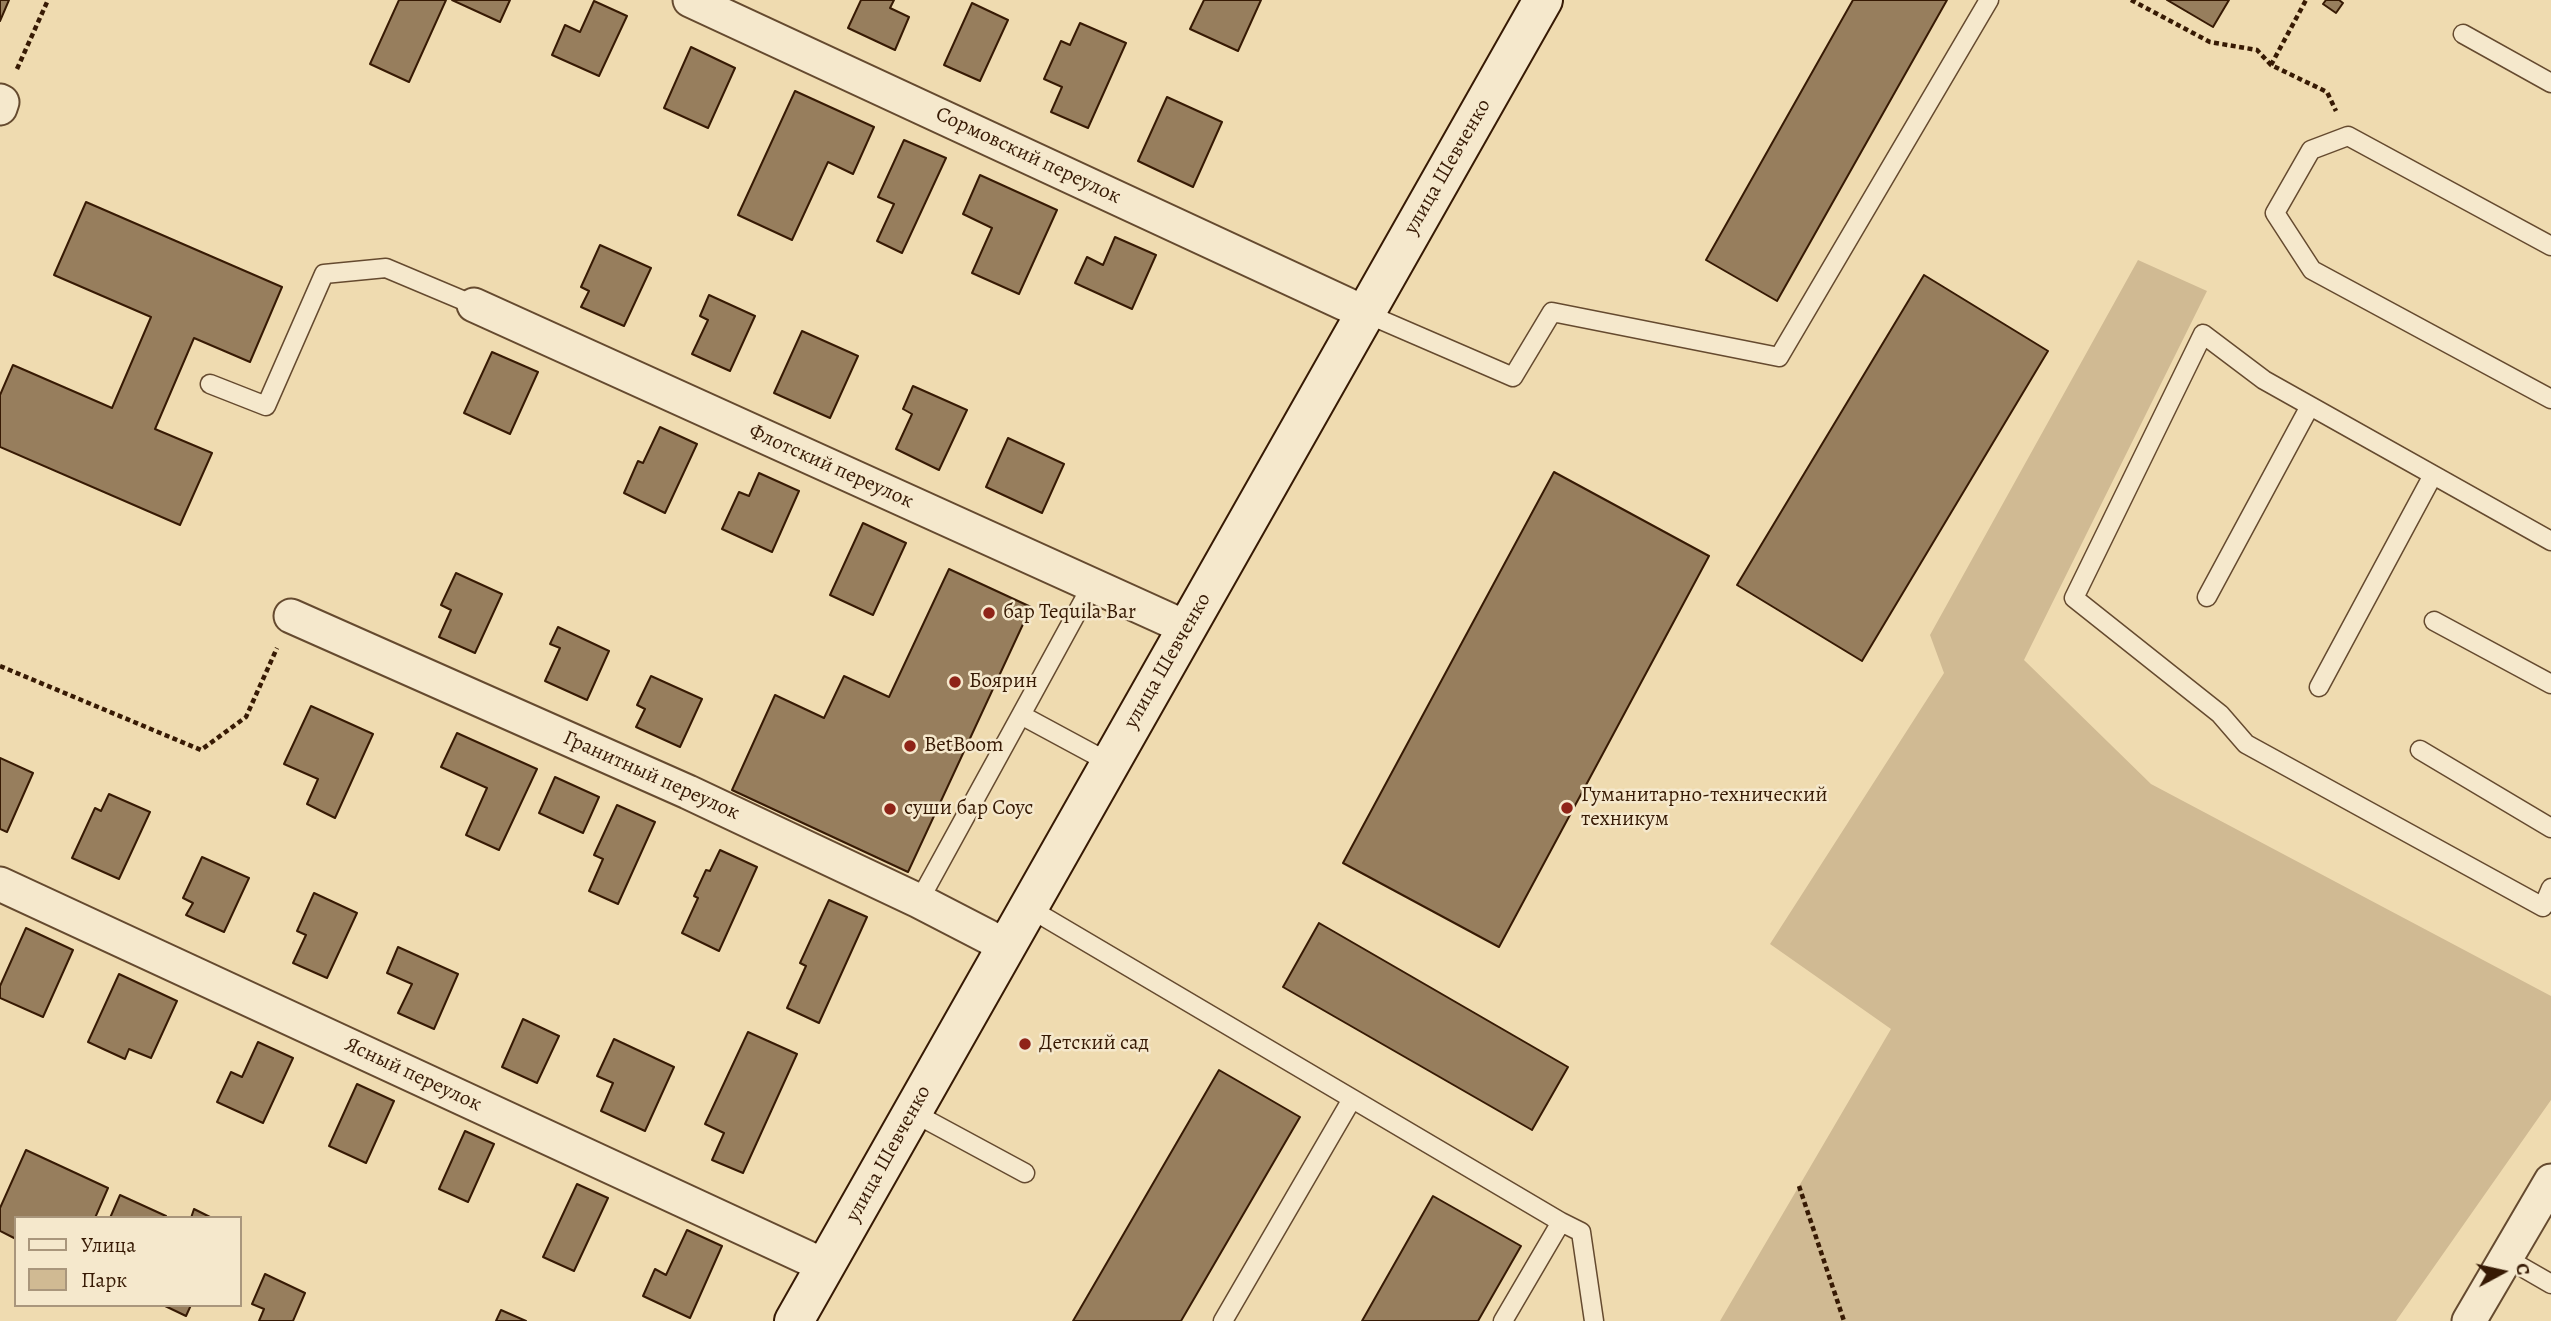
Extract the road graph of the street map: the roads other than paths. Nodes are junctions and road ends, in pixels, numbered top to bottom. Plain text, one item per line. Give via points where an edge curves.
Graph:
1 (690, 0) edge
2 (1989, 0) edge
3 (1533, 4) edge
4 (2463, 34) dead end
5 (2551, 83) edge
6 (2551, 246) edge
7 (474, 305) joint
8 (1365, 313) junction
9 (210, 384) dead end
10 (2551, 399) edge
11 (2310, 406) junction
12 (2433, 475) junction
13 (2551, 541) edge
14 (1092, 585) junction
15 (2207, 597) dead end
16 (291, 616) road end
17 (2434, 621) dead end
18 (1187, 628) junction
19 (2551, 684) edge
20 (2319, 687) dead end
21 (1021, 715) junction
22 (2420, 750) dead end
23 (1110, 763) junction
24 (2551, 828) edge
25 (0, 884) edge
26 (2551, 888) edge
27 (919, 901) junction
28 (1029, 908) junction
29 (1006, 946) junction
30 (1352, 1100) junction
31 (912, 1112) junction
32 (1025, 1173) dead end
33 (2551, 1181) edge
34 (1561, 1222) junction
35 (2506, 1258) junction
36 (825, 1266) junction
37 (2551, 1284) edge
38 (794, 1321) edge
39 (1223, 1321) edge
40 (1503, 1321) edge
41 (1594, 1321) edge
42 (2469, 1321) edge

1 - 8 street, Сормовский переулок
2 - 8 lane via 1779,357 1552,312 1513,377
3 - 8 main road, улица Шевченко
4 - 5 lane
6 - 10 lane via 2348,136 2311,150 2275,213 2312,270
7 - 9 lane via 386,268 324,274 266,406
7 - 14 street, Флотский переулок
8 - 18 main road, улица Шевченко
11 - 12 lane
11 - 15 lane
11 - 26 lane via 2264,380 2203,334 2074,598 2220,714 2246,744 2543,907
12 - 13 lane
12 - 20 lane
14 - 18 street, Флотский переулок
14 - 21 lane
16 - 27 street, Гранитный переулок via 688,792
17 - 19 lane
18 - 23 main road, улица Шевченко
21 - 23 lane
21 - 27 lane
22 - 24 lane
23 - 28 main road, улица Шевченко
25 - 36 street, Ясный переулок
27 - 29 street, Гранитный переулок
28 - 29 main road, улица Шевченко
28 - 30 lane
29 - 31 main road, улица Шевченко
30 - 34 lane
30 - 39 lane
31 - 32 lane
31 - 36 main road, улица Шевченко
33 - 35 street
34 - 40 lane
34 - 41 lane via 1581,1232
35 - 37 lane
35 - 42 street
36 - 38 main road, улица Шевченко

